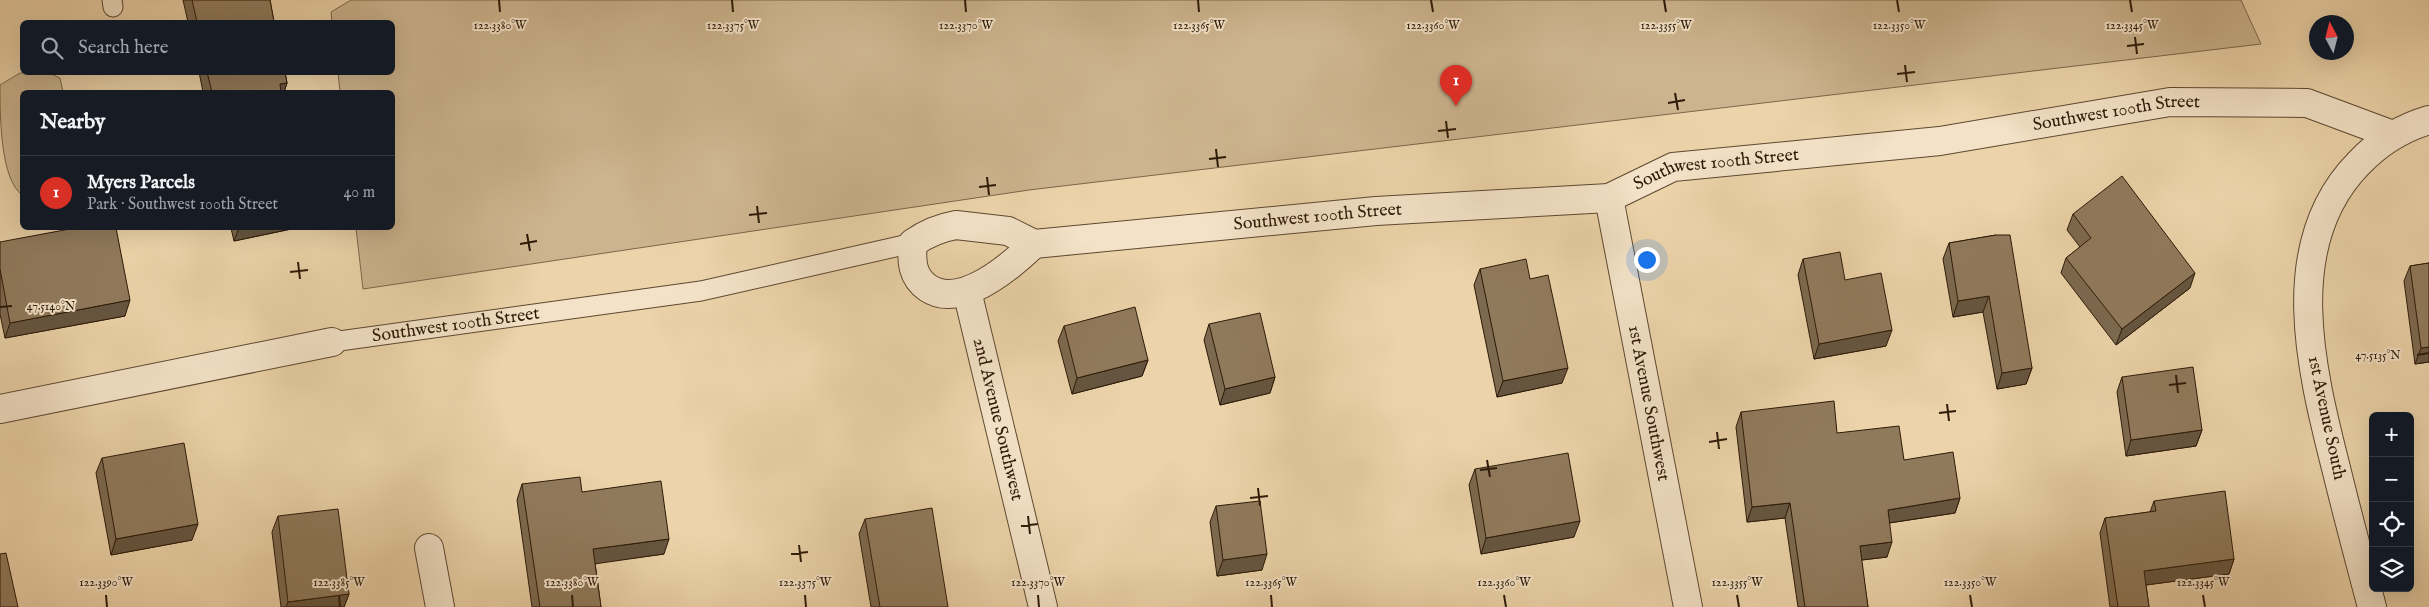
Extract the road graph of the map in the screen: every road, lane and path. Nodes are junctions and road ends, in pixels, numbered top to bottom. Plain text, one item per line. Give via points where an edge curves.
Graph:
1 (2429, 120) edge
2 (2393, 135) junction
3 (1609, 198) junction
4 (913, 244) junction
5 (1034, 244) junction
6 (966, 291) junction
7 (332, 342) joint
8 (0, 409) edge
9 (428, 548) dead end
10 (440, 607) edge
11 (1043, 607) edge
12 (1688, 607) edge
13 (2372, 607) edge

1 - 2 street, 1st Avenue South
2 - 3 street, Southwest 100th Street via 2307,102 2170,102 1940,142 1673,167
2 - 13 street, 1st Avenue South via 2370,151 2350,172 2321,219 2308,307 2316,390
3 - 5 street, Southwest 100th Street via 1376,211
3 - 12 street, 1st Avenue Southwest
4 - 5 street, Southwest 100th Street via 925,234 956,225 1008,231
4 - 6 street via 911,260 919,281 936,293 950,295
4 - 7 lane, Southwest 100th Street via 701,291
5 - 6 street via 1011,265
6 - 11 street, 2nd Avenue Southwest
7 - 8 street, Southwest 100th Street
9 - 10 street

